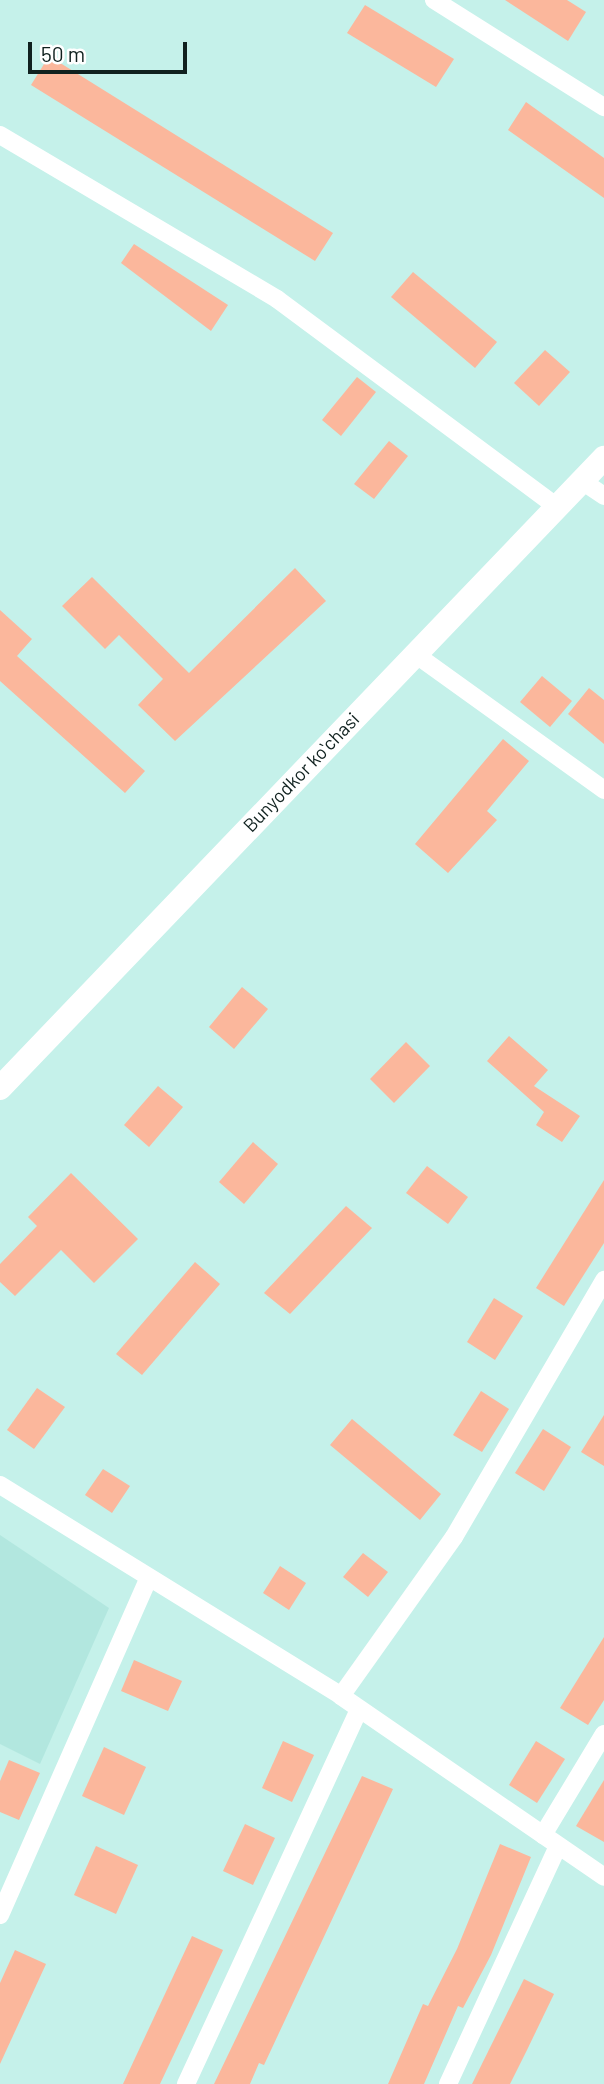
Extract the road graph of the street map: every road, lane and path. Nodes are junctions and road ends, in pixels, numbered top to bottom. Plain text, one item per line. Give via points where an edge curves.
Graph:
1 (434, 0) edge
2 (604, 107) edge
3 (0, 135) edge
4 (604, 458) edge
5 (582, 481) junction
6 (604, 496) edge
7 (557, 507) junction
8 (415, 654) junction
9 (604, 790) edge
10 (0, 1088) edge
11 (604, 1280) edge
12 (0, 1485) edge
13 (149, 1577) junction
14 (341, 1696) junction
15 (359, 1709) junction
16 (604, 1734) edge
17 (550, 1840) junction
18 (604, 1877) edge
19 (0, 1915) edge
20 (186, 2084) edge
21 (448, 2084) edge

1 - 2 street
3 - 7 street via 277,299
4 - 5 main road, Bunyodkor koʻchasi
5 - 6 street
5 - 7 main road, Bunyodkor koʻchasi
7 - 8 main road, Bunyodkor koʻchasi
8 - 9 street
8 - 10 main road, Bunyodkor koʻchasi
11 - 14 street via 454,1537
12 - 13 street
13 - 14 street
13 - 19 street
14 - 15 street
15 - 17 street
15 - 20 street
16 - 17 street
17 - 18 street
17 - 21 street

